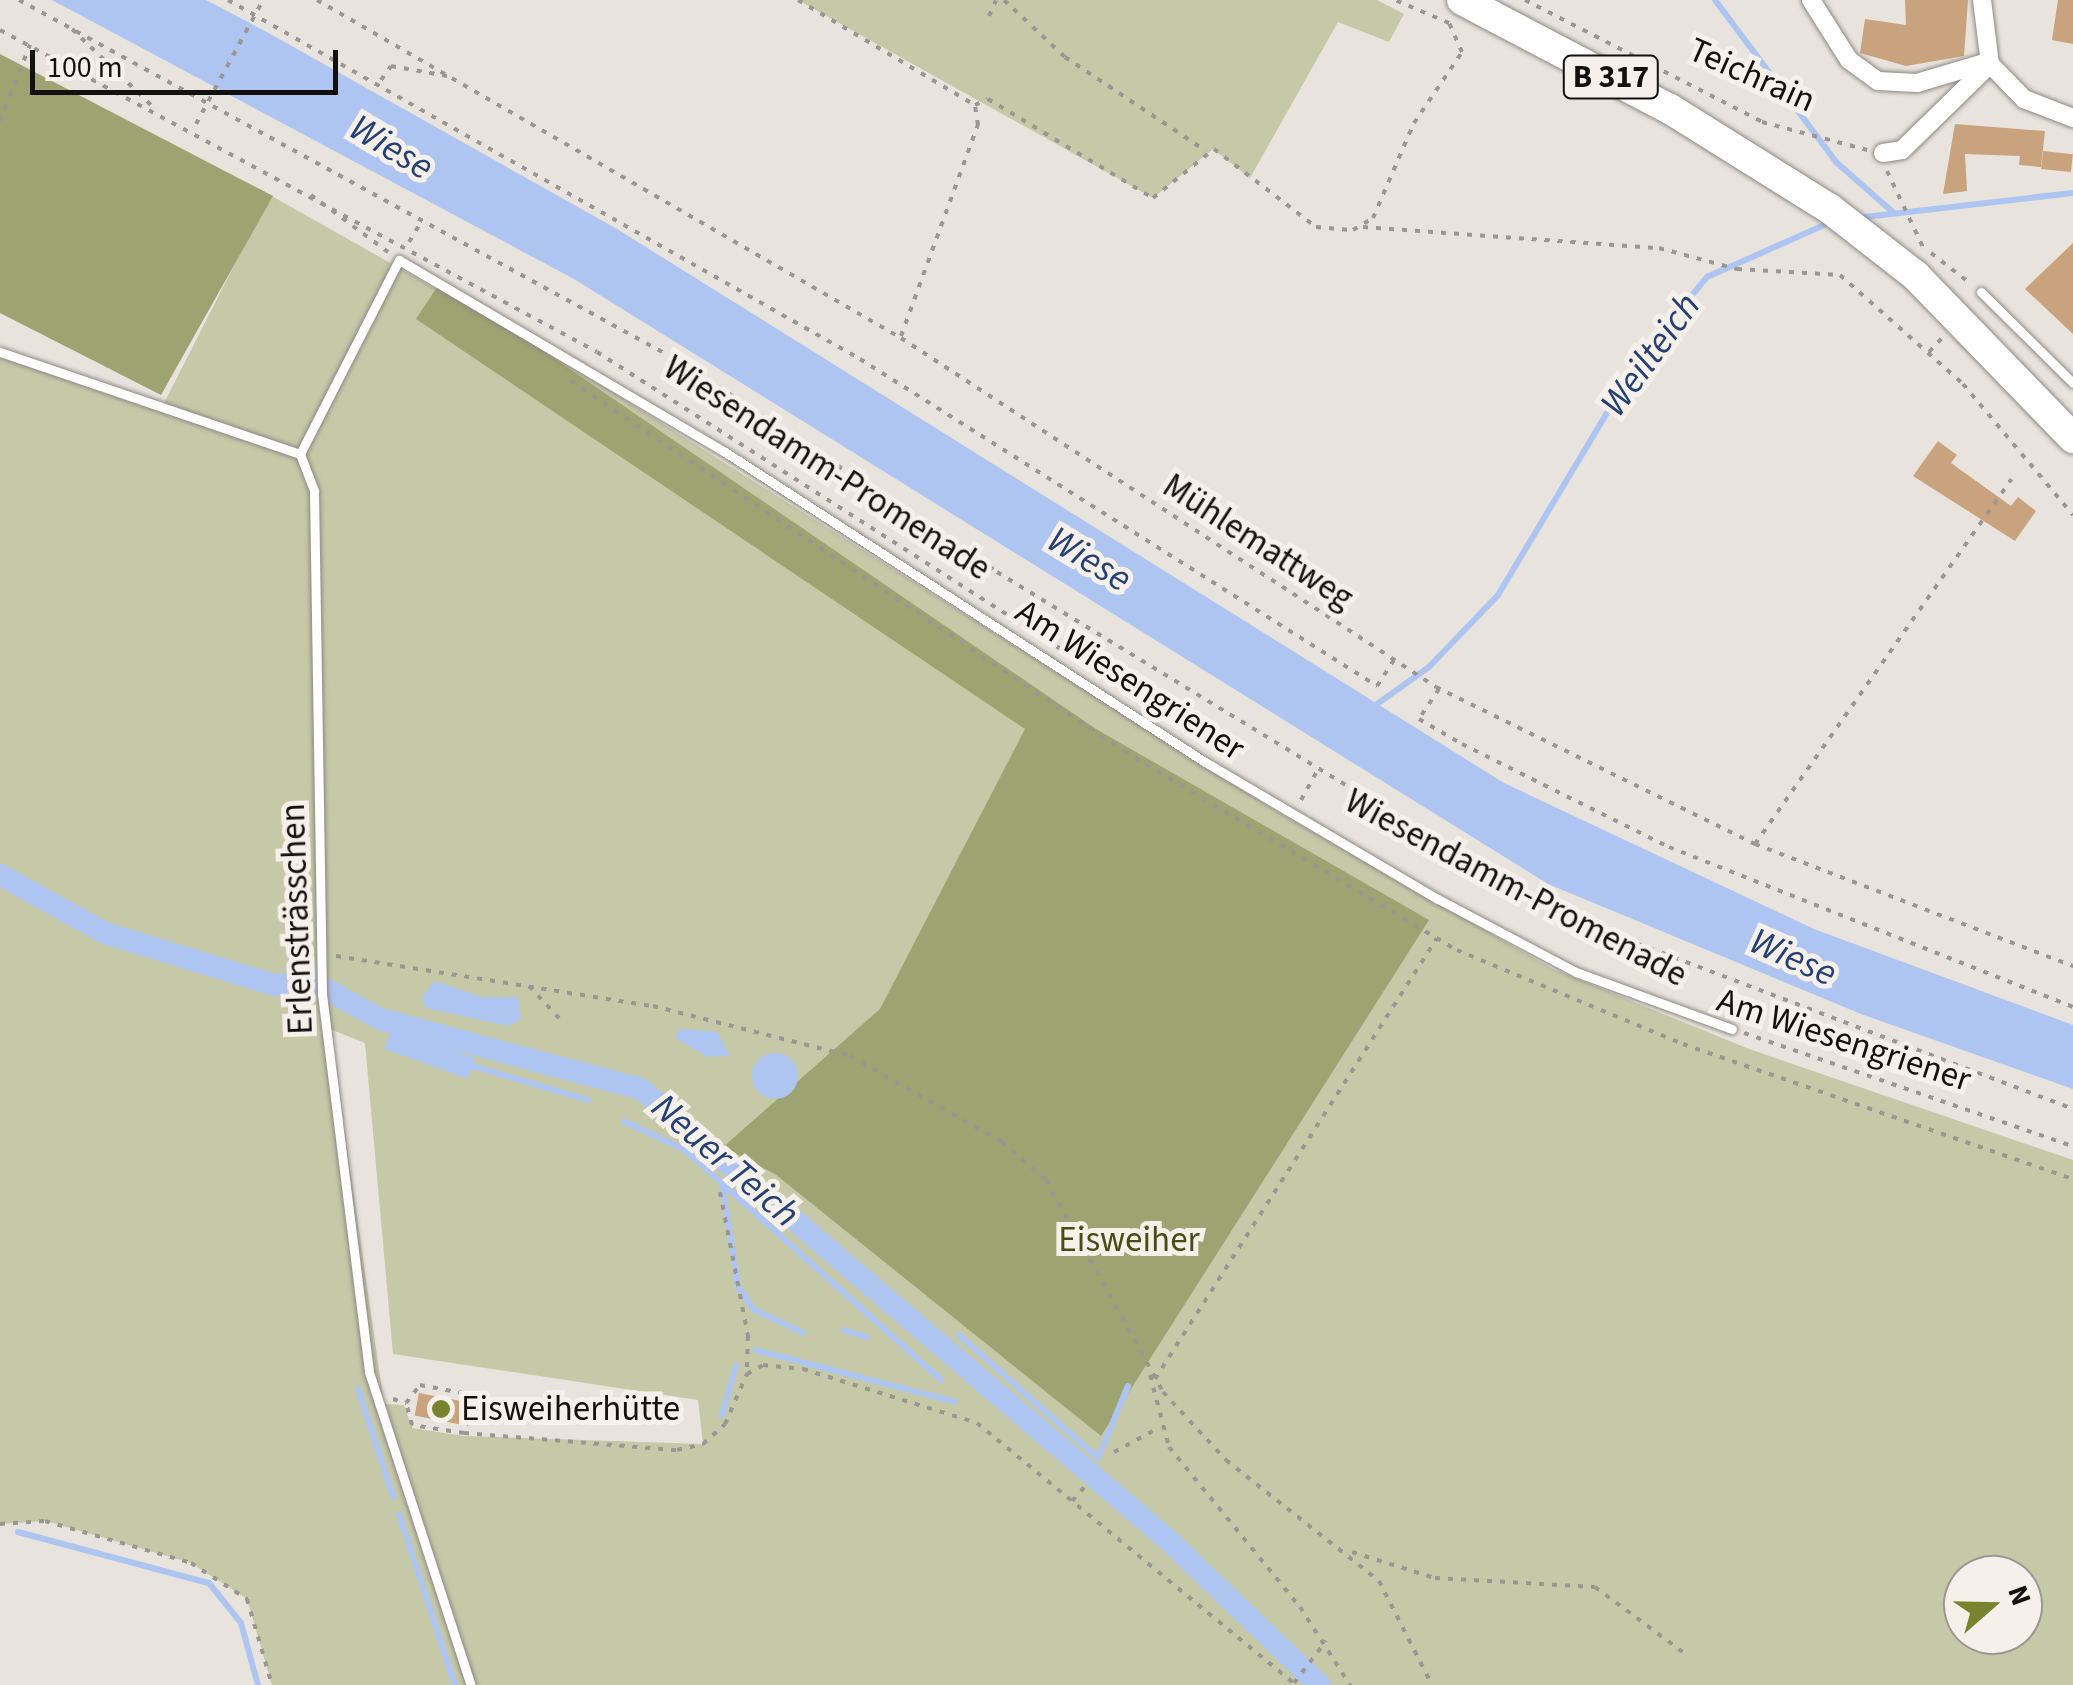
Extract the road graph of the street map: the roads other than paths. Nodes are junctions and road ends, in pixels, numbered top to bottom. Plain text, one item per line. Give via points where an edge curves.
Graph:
1 (1462, 0) edge
2 (1811, 0) edge
3 (1982, 0) edge
4 (1989, 63) junction
5 (2073, 118) edge
6 (1883, 154) dead end
7 (1981, 292) road end
8 (0, 352) edge
9 (2073, 382) edge
10 (2070, 432) edge
11 (300, 454) junction
12 (1732, 1030) road end
13 (471, 1685) edge

1 - 10 main road, B 317 via 1670,109 1860,230
2 - 4 street via 1849,60 1878,81 1917,84
3 - 4 street
4 - 5 street via 2024,99
4 - 6 street via 1902,150
7 - 9 lane
8 - 11 lane
11 - 12 lane, Am Wiesengriener via 399,260 724,452 1205,762 1422,889 1576,972
11 - 13 lane, Erlensträsschen via 314,491 322,994 376,1398

